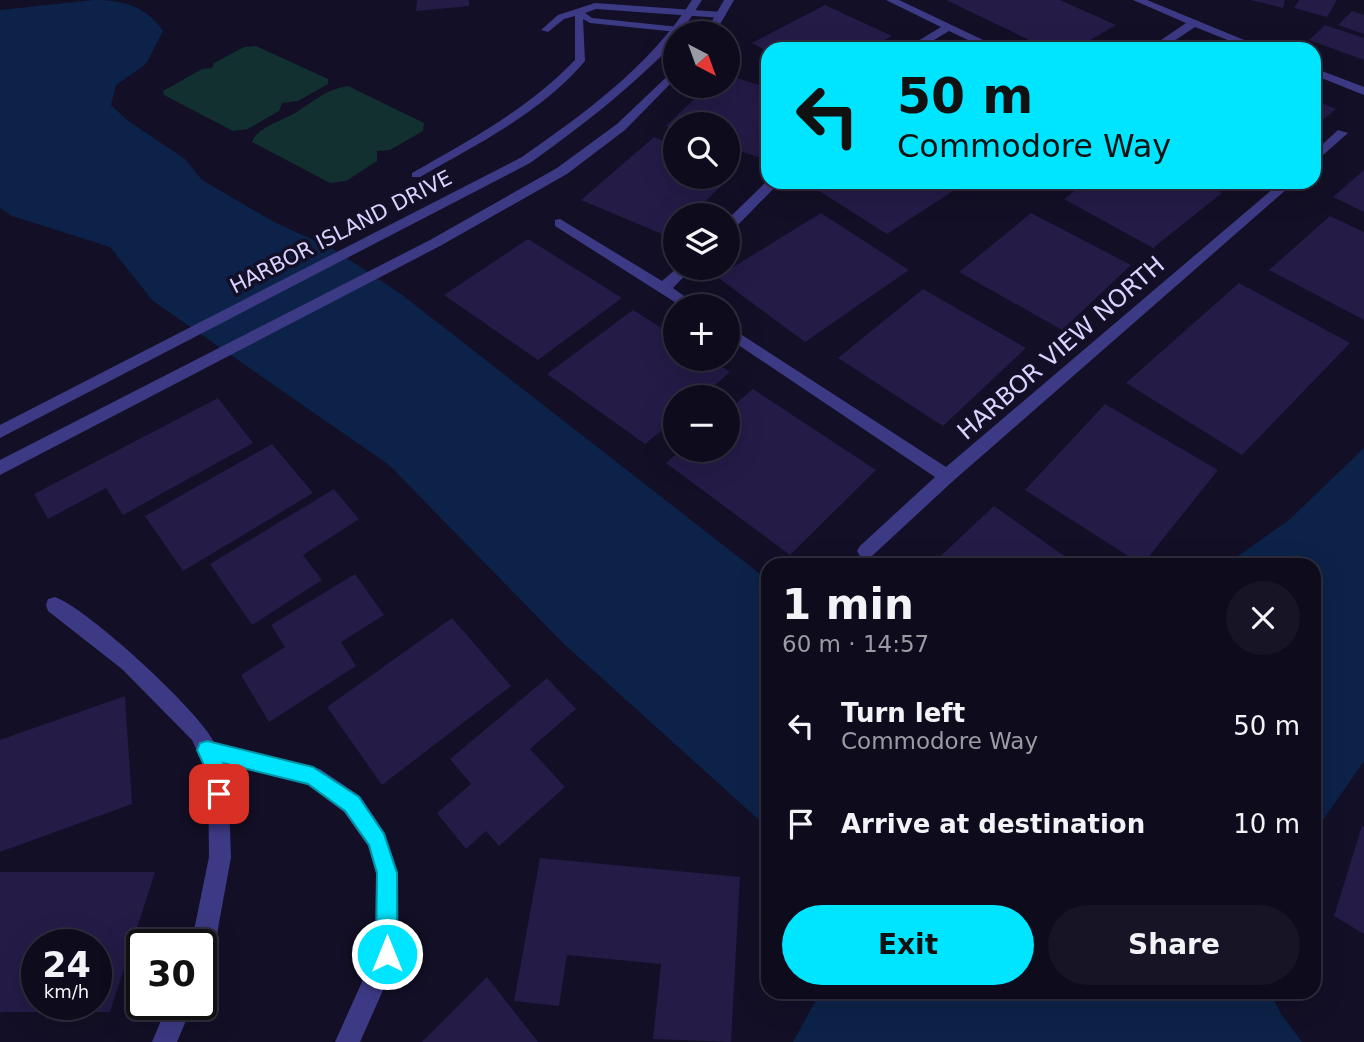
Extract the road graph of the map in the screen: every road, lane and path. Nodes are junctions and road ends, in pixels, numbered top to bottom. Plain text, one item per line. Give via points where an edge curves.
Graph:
1 (697, 0) edge
2 (729, 0) edge
3 (891, 0) edge
4 (1138, 0) edge
5 (579, 12) junction
6 (691, 12) junction
7 (722, 15) junction
8 (685, 21) edge
9 (718, 21) edge
10 (1194, 23) junction
11 (949, 27) junction
12 (545, 30) dead end
13 (663, 30) edge
14 (923, 42) edge
15 (981, 42) edge
16 (1165, 42) edge
17 (1242, 42) edge
18 (663, 48) edge
19 (1321, 74) edge
20 (663, 84) edge
21 (1364, 91) edge
22 (1342, 133) dead end
23 (1321, 152) edge
24 (416, 174) dead end
25 (767, 189) edge
26 (1278, 189) edge
27 (740, 215) edge
28 (560, 223) dead end
29 (672, 280) edge
30 (664, 288) junction
31 (673, 294) edge
32 (740, 339) edge
33 (0, 432) edge
34 (0, 468) edge
35 (947, 476) junction
36 (866, 551) dead end
37 (55, 605) dead end
38 (207, 750) junction
39 (206, 929) edge
40 (174, 1020) edge
41 (164, 1042) edge
42 (347, 1042) edge

1 - 6 street, HARBOR ISLAND DRIVE
2 - 7 street
3 - 11 street
4 - 10 street
5 - 6 lane via 595,6
5 - 12 lane via 561,16
5 - 13 lane via 590,20
5 - 24 lane via 580,61 567,76 509,121
6 - 7 lane
6 - 8 street, HARBOR ISLAND DRIVE
7 - 9 street
10 - 16 street
10 - 17 street
11 - 14 street
11 - 15 street
18 - 33 street, HARBOR ISLAND DRIVE via 581,122 526,160
19 - 21 street
20 - 34 street via 621,127 562,171 435,243
22 - 23 street
25 - 27 street
26 - 35 street, HARBOR VIEW NORTH
28 - 30 street
29 - 30 street
30 - 31 street
32 - 35 street
35 - 36 street, HARBOR VIEW NORTH
37 - 38 street via 129,663 198,733
38 - 39 street via 218,773 220,857
38 - 42 street via 313,776 352,804 377,841 387,873 387,954
40 - 41 street

